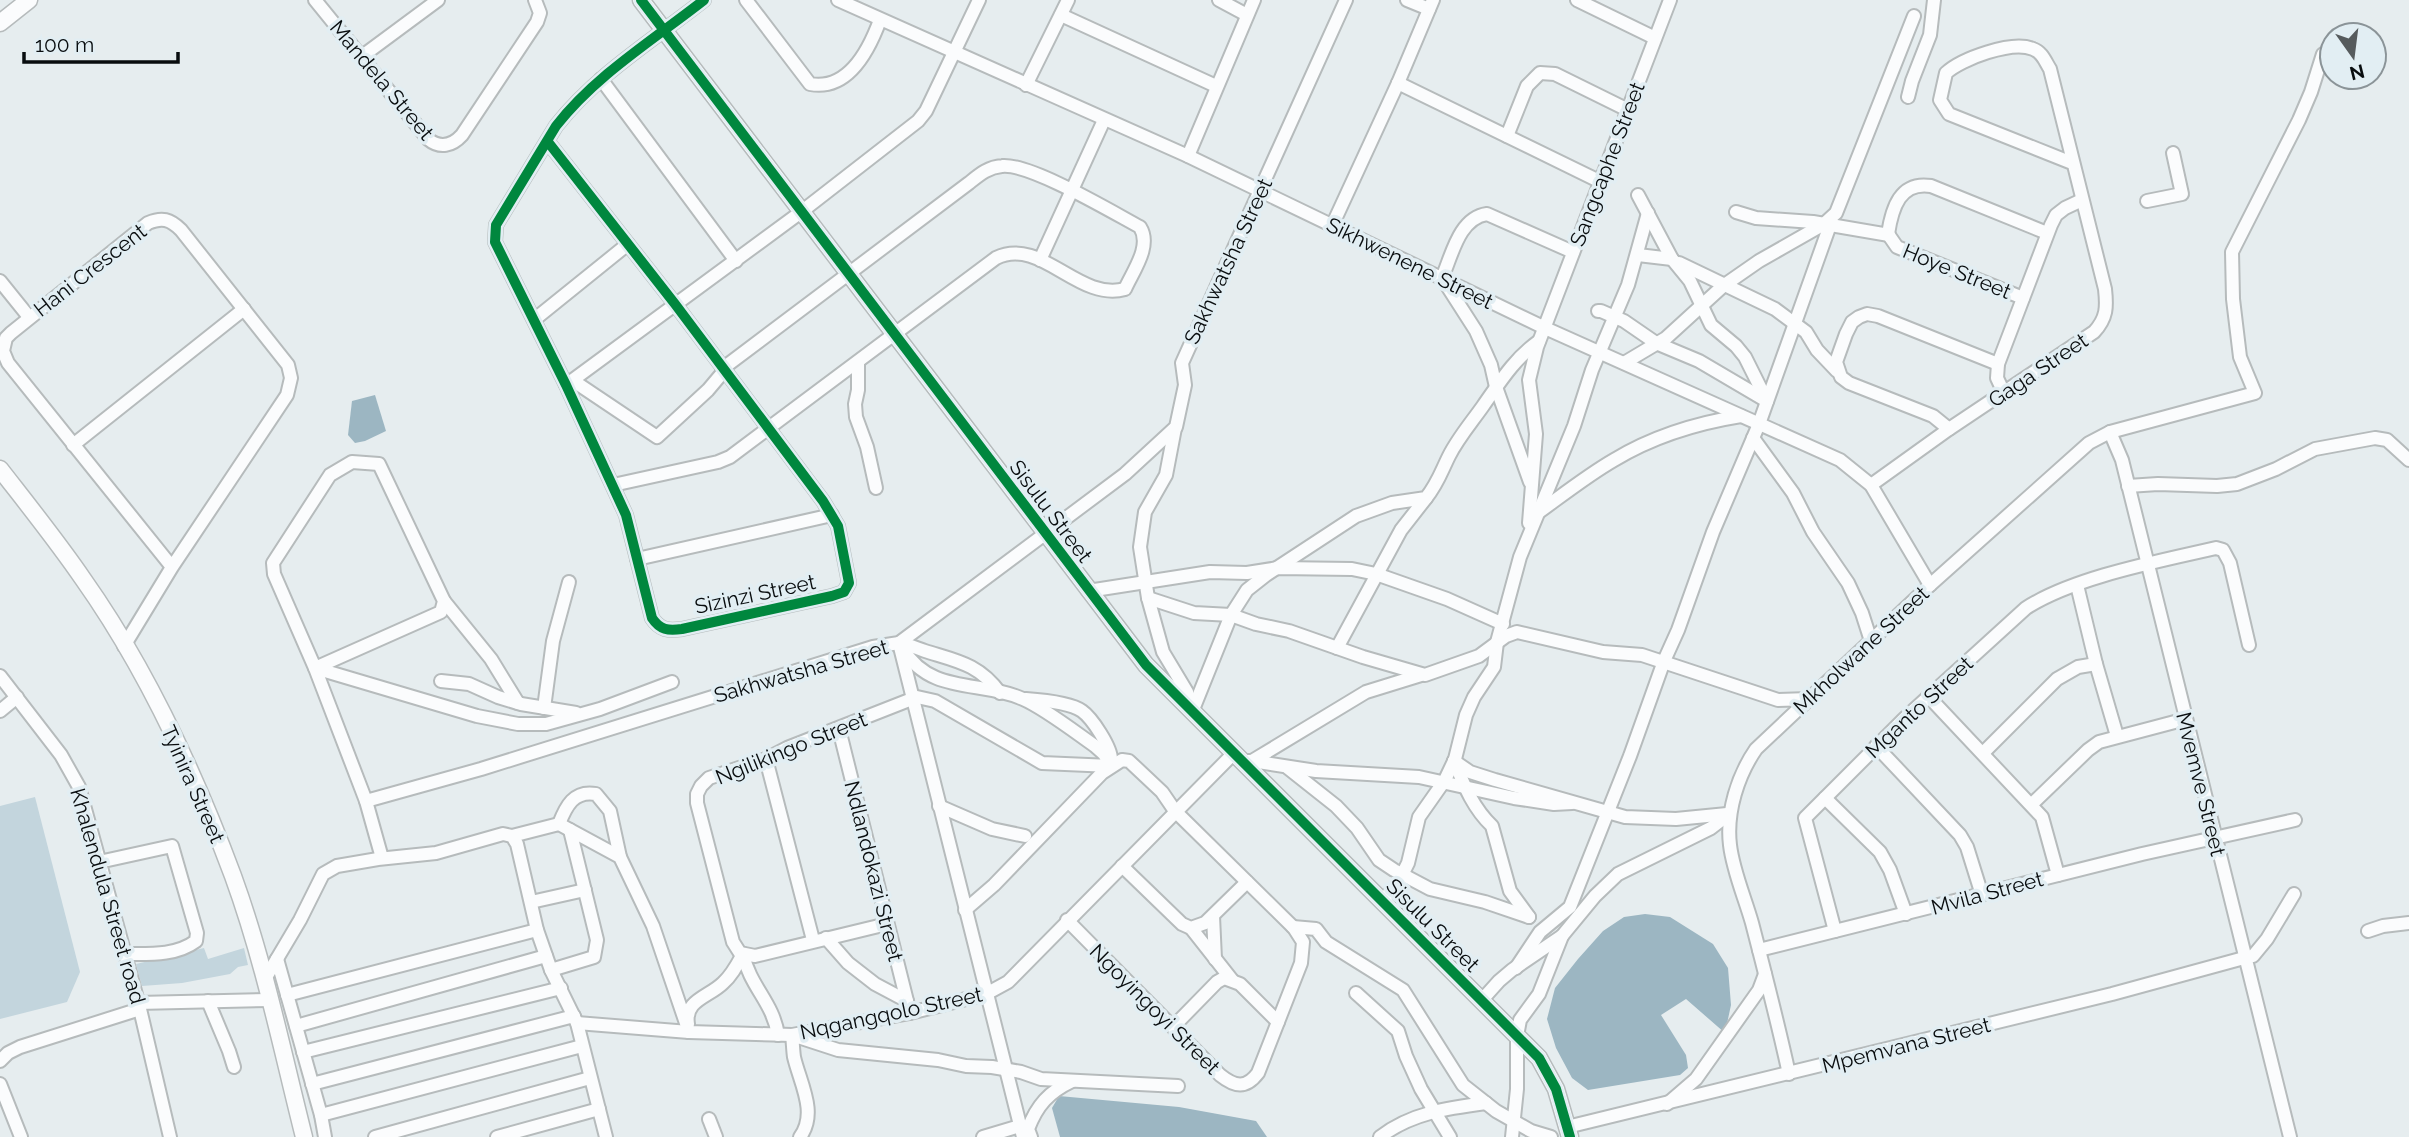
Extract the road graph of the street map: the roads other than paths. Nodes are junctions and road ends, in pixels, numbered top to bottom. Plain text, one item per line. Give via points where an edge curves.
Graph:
1 (29, 0) edge
2 (315, 0) edge
3 (438, 0) edge
4 (534, 0) edge
5 (641, 0) edge
6 (704, 0) edge
7 (746, 0) edge
8 (838, 0) edge
9 (979, 0) edge
10 (1068, 0) edge
11 (1219, 0) edge
12 (1254, 0) edge
13 (1346, 0) edge
14 (1407, 0) edge
15 (1577, 0) edge
16 (1670, 0) edge
17 (1934, 0) edge
18 (1431, 4) edge
19 (1061, 15) junction
20 (1247, 15) junction
21 (1914, 16) dead end
22 (880, 20) junction
23 (0, 23) edge
24 (664, 31) junction
25 (1655, 37) junction
26 (953, 52) junction
27 (362, 57) junction
28 (2318, 68) edge
29 (601, 79) junction
30 (1398, 83) junction
31 (1026, 85) junction
32 (1216, 86) junction
33 (1908, 97) dead end
34 (1628, 110) junction
35 (1104, 120) junction
36 (1507, 136) junction
37 (548, 142) junction
38 (2173, 153) dead end
39 (1188, 156) junction
40 (2072, 163) junction
41 (1601, 182) junction
42 (1073, 190) junction
43 (1261, 191) junction
44 (1638, 195) dead end
45 (2081, 200) junction
46 (2147, 201) dead end
47 (801, 212) junction
48 (1736, 212) dead end
49 (1648, 213) junction
50 (1827, 224) junction
51 (1332, 226) junction
52 (2048, 233) junction
53 (1889, 235) junction
54 (628, 244) junction
55 (1573, 252) junction
56 (1638, 255) junction
57 (1040, 260) junction
58 (1673, 260) junction
59 (736, 261) junction
60 (848, 274) junction
61 (1442, 278) junction
62 (0, 281) edge
63 (1724, 285) junction
64 (2023, 298) junction
65 (674, 304) junction
66 (1700, 305) junction
67 (244, 309) junction
68 (1598, 311) dead end
69 (1615, 316) junction
70 (29, 317) junction
71 (535, 319) junction
72 (1795, 324) junction
73 (1545, 328) junction
74 (894, 335) junction
75 (1539, 341) junction
76 (1656, 343) junction
77 (1599, 352) junction
78 (858, 362) junction
79 (1624, 363) junction
80 (1998, 364) junction
81 (723, 370) junction
82 (1837, 371) junction
83 (572, 384) junction
84 (1496, 387) junction
85 (2004, 393) junction
86 (1767, 401) junction
87 (1741, 416) junction
88 (1759, 424) junction
89 (1175, 427) junction
90 (1949, 429) junction
91 (769, 430) junction
92 (2110, 432) junction
93 (1753, 438) junction
94 (72, 445) junction
95 (2409, 460) edge
96 (0, 469) edge
97 (613, 485) junction
98 (1871, 485) junction
99 (2128, 486) junction
100 (876, 488) dead end
101 (1533, 490) junction
102 (1426, 498) junction
103 (1539, 512) junction
104 (832, 515) junction
105 (1528, 533) junction
106 (1045, 534) junction
107 (638, 559) junction
108 (2148, 564) junction
109 (172, 567) junction
110 (1278, 568) junction
111 (1376, 574) junction
112 (1146, 581) junction
113 (569, 582) dead end
114 (1930, 585) junction
115 (2077, 585) junction
116 (1088, 591) junction
117 (1148, 598) junction
118 (444, 601) junction
119 (1231, 615) junction
120 (1503, 624) junction
121 (1871, 641) junction
122 (1497, 642) junction
123 (899, 643) junction
124 (2249, 645) dead end
125 (124, 646) junction
126 (1337, 648) junction
127 (1664, 661) junction
128 (2096, 664) junction
129 (315, 668) junction
130 (1421, 674) junction
131 (0, 676) edge
132 (441, 681) dead end
133 (672, 682) dead end
134 (1000, 693) junction
135 (1928, 696) junction
136 (17, 697) junction
137 (1022, 699) junction
138 (1809, 699) junction
139 (912, 700) junction
140 (1778, 700) junction
141 (519, 703) junction
142 (544, 708) junction
143 (0, 711) edge
144 (1192, 712) junction
145 (585, 713) junction
146 (2186, 719) junction
147 (1783, 723) junction
148 (839, 729) junction
149 (2117, 736) junction
150 (1876, 746) junction
151 (1983, 753) junction
152 (1241, 758) junction
153 (766, 759) junction
154 (1454, 761) junction
155 (1111, 766) junction
156 (1288, 768) junction
157 (1443, 782) junction
158 (1465, 788) junction
159 (1825, 798) junction
160 (366, 801) junction
161 (1572, 803) junction
162 (2032, 803) junction
163 (939, 806) junction
164 (1175, 811) junction
165 (1607, 813) junction
166 (1730, 814) junction
167 (2295, 820) dead end
168 (565, 827) junction
169 (512, 836) junction
170 (1025, 836) dead end
171 (2214, 838) junction
172 (382, 858) junction
173 (621, 858) junction
174 (99, 862) junction
175 (1122, 866) junction
176 (1402, 875) junction
177 (2058, 875) junction
178 (1247, 882) junction
179 (585, 890) junction
180 (2294, 894) dead end
181 (1982, 895) junction
182 (1381, 901) junction
183 (531, 902) junction
184 (965, 910) junction
185 (1906, 914) junction
186 (1213, 916) junction
187 (1067, 920) junction
188 (2409, 923) edge
189 (887, 924) junction
190 (1293, 927) junction
191 (1191, 928) junction
192 (537, 930) junction
193 (1835, 931) junction
194 (2368, 932) dead end
195 (1562, 936) junction
196 (819, 939) junction
197 (1759, 950) junction
198 (124, 954) junction
199 (743, 954) junction
200 (546, 956) junction
201 (2249, 957) junction
202 (277, 959) junction
203 (1214, 959) junction
204 (1516, 968) junction
205 (551, 970) junction
206 (1765, 974) junction
207 (265, 979) junction
208 (1232, 980) junction
209 (561, 988) junction
210 (1356, 993) dead end
211 (986, 994) junction
212 (287, 995) junction
213 (270, 1000) junction
214 (208, 1001) junction
215 (1482, 1001) junction
216 (139, 1006) junction
217 (909, 1007) junction
218 (575, 1020) junction
219 (1278, 1022) junction
220 (296, 1026) junction
221 (1172, 1027) junction
222 (690, 1032) junction
223 (778, 1035) junction
224 (792, 1035) junction
225 (1517, 1036) junction
226 (582, 1046) junction
227 (303, 1052) junction
228 (0, 1061) edge
229 (234, 1067) dead end
230 (1005, 1069) junction
231 (1789, 1074) junction
232 (590, 1078) junction
233 (1073, 1081) junction
234 (0, 1084) edge
235 (312, 1084) junction
236 (1178, 1086) dead end
237 (1486, 1103) junction
238 (1667, 1104) junction
239 (599, 1109) junction
240 (1433, 1110) junction
241 (321, 1115) junction
242 (709, 1119) dead end
243 (1513, 1119) junction
244 (1021, 1132) edge
245 (1568, 1132) edge
246 (21, 1137) edge
247 (170, 1137) edge
248 (304, 1137) edge
249 (325, 1137) edge
250 (375, 1137) edge
251 (497, 1137) edge
252 (606, 1137) edge
253 (716, 1137) edge
254 (800, 1137) edge
255 (983, 1137) edge
256 (1031, 1137) edge
257 (1380, 1137) edge
258 (1450, 1137) edge
259 (1513, 1137) edge
260 (1550, 1137) edge
261 (2290, 1137) edge

1 - 23 street
2 - 27 street, Mandela Street
3 - 27 street
4 - 27 street, Mandela Street via 540,13 537,22 462,135 448,145 428,139
5 - 24 street, Sisulu Street
6 - 24 street
7 - 22 street via 810,84 820,86 840,79 860,62
8 - 22 street, Sikhwenene Street
9 - 26 street
10 - 19 street
11 - 20 street
12 - 20 street
13 - 43 street, Sakhwatsha Street
14 - 18 street
15 - 25 street
16 - 25 street, Sangcaphe Street
17 - 33 street via 1930,35
18 - 30 street
19 - 31 street
19 - 32 street
20 - 32 street
21 - 50 street via 1836,213
22 - 26 street, Sikhwenene Street
24 - 29 street, Sizinzi Street
24 - 47 street, Sisulu Street
25 - 34 street, Sangcaphe Street
26 - 31 street, Sikhwenene Street
26 - 47 street via 918,121
28 - 92 street, Mkholwane Street via 2300,120 2232,252 2240,357 2255,393
29 - 37 street, Sizinzi Street via 564,117
29 - 59 street
30 - 36 street
30 - 51 street
31 - 35 street, Sikhwenene Street
32 - 39 street
34 - 36 street via 1555,74 1540,73 1528,86
34 - 41 street, Sangcaphe Street
35 - 39 street, Sikhwenene Street
35 - 42 street
36 - 41 street
37 - 54 street, Sizinzi Street
37 - 71 street, Sizinzi Street via 494,233 500,255
38 - 46 street via 2182,194
39 - 43 street, Sikhwenene Street
40 - 40 street, Gaga Street via 2049,69 2035,49 2014,46 1963,60 1946,73 1940,100 1949,114
40 - 45 street, Gaga Street
41 - 55 street, Sangcaphe Street
42 - 57 street
42 - 57 street via 1140,227 1145,236 1125,289 1099,291
42 - 60 street via 1014,166 996,166
43 - 51 street, Sikhwenene Street
43 - 89 street, Sakhwatsha Street via 1182,363 1185,386
44 - 49 street
45 - 52 street via 2056,215
45 - 85 street, Gaga Street via 2105,289 2105,315 2094,332
47 - 59 street
47 - 60 street, Sisulu Street
48 - 50 street
49 - 56 street
49 - 58 street
50 - 53 street
50 - 63 street
50 - 72 street
51 - 61 street, Sikhwenene Street
52 - 53 street, Hoye Street via 1923,185 1907,188 1900,198
52 - 64 street
53 - 64 street, Hoye Street via 1903,251
54 - 65 street, Sizinzi Street
54 - 71 street
55 - 61 street via 1487,214 1477,215 1466,222
55 - 73 street, Sangcaphe Street
56 - 58 street
56 - 69 street
57 - 74 street via 1014,253 996,258
58 - 63 street
58 - 66 street via 1690,281
59 - 65 street
60 - 74 street, Sisulu Street
60 - 81 street
61 - 73 street, Sikhwenene Street
61 - 84 street via 1476,331
62 - 70 street
63 - 66 street
63 - 72 street via 1776,309
64 - 80 street
65 - 81 street, Sizinzi Street
65 - 83 street
66 - 76 street
66 - 86 street via 1711,325 1745,357
67 - 70 street, Hani Crescent via 181,230 163,219 148,223
67 - 94 street
67 - 109 street, Hani Crescent via 288,365 291,385
68 - 69 street
69 - 76 street
69 - 77 street
70 - 94 street, Hani Crescent via 6,338 5,358
71 - 83 street, Sizinzi Street
72 - 82 street
72 - 86 street
73 - 75 street, Sangcaphe Street
73 - 77 street, Sikhwenene Street
74 - 78 street
74 - 106 street, Sisulu Street
75 - 84 street
75 - 101 street via 1529,380 1536,434
76 - 79 street
76 - 86 street via 1699,361
77 - 79 street, Sikhwenene Street
77 - 103 street
78 - 91 street
78 - 100 street via 856,417
79 - 87 street, Sikhwenene Street
80 - 82 street via 1867,314 1852,323 1836,362
80 - 85 street via 1997,378
81 - 83 street via 657,437
81 - 91 street, Sizinzi Street
82 - 90 street via 1849,383 1933,416
83 - 97 street, Sizinzi Street
84 - 101 street
84 - 102 street
85 - 90 street, Gaga Street
86 - 88 street
87 - 88 street, Sikhwenene Street
87 - 103 street via 1677,431 1631,450
88 - 93 street
88 - 98 street, Sikhwenene Street via 1840,460
89 - 106 street, Sakhwatsha Street via 1125,474
89 - 112 street via 1166,475 1145,512 1140,547
90 - 98 street, Gaga Street
91 - 97 street via 718,462
91 - 104 street, Sizinzi Street
92 - 99 street, Mvemve Street
92 - 114 street, Mkholwane Street via 2089,443
93 - 121 street via 1848,583
93 - 127 street
94 - 109 street, Hani Crescent
95 - 99 street via 2387,440 2375,438 2315,449 2237,484
96 - 125 street, Tyinira Street via 84,579
97 - 107 street, Sizinzi Street
98 - 114 street, Sikhwenene Street
99 - 108 street, Mvemve Street
101 - 105 street
102 - 110 street via 1369,510
102 - 111 street
103 - 105 street
104 - 107 street
104 - 107 street, Sizinzi Street via 849,583 844,592 832,597 671,631 653,618
105 - 120 street
106 - 116 street, Sisulu Street
106 - 123 street, Sakhwatsha Street
108 - 115 street, Mganto Street
108 - 124 street, Mganto Street via 2223,550
108 - 146 street, Mvemve Street
109 - 125 street, Hani Crescent
110 - 111 street via 1352,569
110 - 112 street
110 - 119 street via 1247,590
111 - 120 street
111 - 126 street
112 - 116 street
112 - 117 street
113 - 142 street via 553,641
114 - 121 street, Mkholwane Street
115 - 128 street
115 - 135 street, Mganto Street via 2026,608
116 - 144 street, Sisulu Street via 1146,665
117 - 119 street via 1194,613
117 - 144 street via 1163,652
118 - 129 street via 440,612
118 - 129 street via 384,471 379,464 352,462 330,475 273,563
118 - 141 street
119 - 126 street
119 - 144 street
120 - 122 street
121 - 138 street, Mkholwane Street
122 - 127 street via 1517,632
122 - 130 street, Nqgangqolo Street via 1479,656
122 - 154 street via 1494,667 1466,715
123 - 134 street via 979,670
123 - 134 street via 925,674 966,688
123 - 139 street
123 - 160 street, Sakhwatsha Street via 873,647
125 - 207 street, Tyinira Street via 195,783 233,878
126 - 130 street
127 - 140 street
127 - 165 street
128 - 149 street
128 - 151 street via 2078,667 2057,679
129 - 145 street via 518,724 546,724
129 - 160 street
130 - 152 street, Nqgangqolo Street via 1355,698
131 - 136 street, Khalendula Street road
132 - 141 street via 469,684
133 - 145 street
134 - 137 street
135 - 150 street, Mganto Street
135 - 151 street
136 - 143 street
136 - 174 street, Khalendula Street road via 75,777
137 - 155 street via 1095,746
137 - 155 street via 1081,710 1108,746
138 - 140 street
138 - 147 street, Mkholwane Street
139 - 148 street, Ngilikingo Street
139 - 155 street via 935,701 1042,763
139 - 163 street
140 - 147 street
141 - 142 street
142 - 145 street
144 - 152 street, Sisulu Street
146 - 149 street
146 - 171 street, Mvemve Street
147 - 166 street, Mkholwane Street via 1748,761
148 - 153 street, Ngilikingo Street
148 - 189 street, Ndlandokazi Street
149 - 162 street via 2088,750
150 - 159 street, Mganto Street
150 - 181 street via 1961,835
151 - 162 street
152 - 156 street
152 - 164 street, Nqgangqolo Street
152 - 182 street, Sisulu Street
153 - 196 street
153 - 199 street, Ngilikingo Street via 709,778 697,794 733,942
154 - 157 street
154 - 158 street
154 - 161 street via 1470,772
155 - 164 street, Ngoyingoyi Street via 1129,761
155 - 184 street
156 - 157 street
156 - 176 street via 1336,806 1379,860
157 - 158 street
157 - 176 street via 1419,817
158 - 161 street
158 - 176 street via 1492,826 1510,891 1529,917 1430,890
159 - 185 street via 1880,852
159 - 193 street, Mganto Street via 1805,818
160 - 172 street
161 - 165 street
162 - 177 street via 2047,829
163 - 170 street
163 - 184 street
164 - 175 street, Nqgangqolo Street
164 - 178 street, Ngoyingoyi Street
165 - 166 street via 1647,819
165 - 204 street via 1570,907 1540,932
166 - 195 street via 1618,874
166 - 197 street, Mkholwane Street via 1730,845
167 - 171 street, Mvila Street
168 - 169 street
168 - 173 street
168 - 173 street via 565,807 578,795 596,794 610,811
168 - 179 street
169 - 172 street via 503,834 436,853
169 - 183 street
171 - 177 street, Mvila Street
171 - 201 street, Mvemve Street
172 - 202 street via 337,866 323,874
173 - 222 street via 653,926
174 - 198 street, Khalendula Street road
174 - 198 street via 172,846 197,933 196,940 184,949
175 - 187 street, Nqgangqolo Street
175 - 191 street
176 - 182 street
177 - 181 street, Mvila Street
178 - 186 street
178 - 190 street, Ngoyingoyi Street
179 - 183 street
179 - 205 street via 597,940 594,957
180 - 201 street via 2262,946
181 - 185 street, Mvila Street
182 - 215 street, Sisulu Street
183 - 192 street
184 - 211 street
185 - 193 street, Mvila Street
186 - 191 street
186 - 203 street
187 - 211 street, Nqgangqolo Street via 1008,982
187 - 221 street, Ngoyingoyi Street
188 - 194 street
189 - 196 street
189 - 217 street, Ndlandokazi Street
190 - 219 street, Ngoyingoyi Street via 1304,951
190 - 237 street via 1317,929 1326,942 1403,990 1463,1085
191 - 203 street
192 - 200 street
192 - 212 street
193 - 197 street, Mvila Street
195 - 204 street
195 - 225 street via 1539,994 1520,1020
196 - 199 street via 755,956
196 - 217 street
197 - 206 street, Mkholwane Street
198 - 216 street, Khalendula Street road
199 - 222 street via 721,986 694,1002 687,1016
199 - 223 street via 747,972 775,1016
200 - 205 street
200 - 220 street
201 - 231 street, Mpemvana Street
201 - 261 street, Mvemve Street
202 - 207 street
202 - 212 street
203 - 208 street
204 - 215 street
205 - 209 street
206 - 231 street, Mkholwane Street
206 - 238 street via 1759,990 1696,1079
207 - 213 street, Tyinira Street
208 - 219 street
208 - 221 street via 1217,982
209 - 218 street
209 - 227 street
210 - 240 street via 1398,1031
211 - 217 street, Nqgangqolo Street
211 - 230 street
212 - 220 street
213 - 214 street
213 - 248 street, Tyinira Street
214 - 216 street
214 - 229 street
215 - 225 street, Sisulu Street
216 - 228 street via 20,1047
216 - 247 street, Khalendula Street road
217 - 224 street, Nqgangqolo Street
218 - 222 street, Nqgangqolo Street
218 - 226 street
218 - 235 street, Nqgangqolo Street
219 - 221 street, Ngoyingoyi Street via 1258,1073 1245,1085 1230,1083
220 - 227 street
222 - 223 street, Nqgangqolo Street
223 - 224 street, Nqgangqolo Street
224 - 230 street via 848,1052
224 - 254 street via 809,1108
225 - 243 street
225 - 245 street, Sisulu Street via 1547,1069
226 - 232 street
226 - 241 street
227 - 235 street
230 - 233 street via 1041,1079
230 - 244 street
231 - 238 street, Mpemvana Street
232 - 239 street
232 - 250 street
233 - 236 street
233 - 256 street via 1045,1098 1035,1111 1028,1129
234 - 246 street
235 - 241 street
237 - 240 street
237 - 243 street
238 - 245 street, Mpemvana Street
239 - 251 street
239 - 252 street
240 - 257 street
240 - 258 street
241 - 249 street
242 - 253 street
243 - 259 street
243 - 260 street
244 - 255 street

